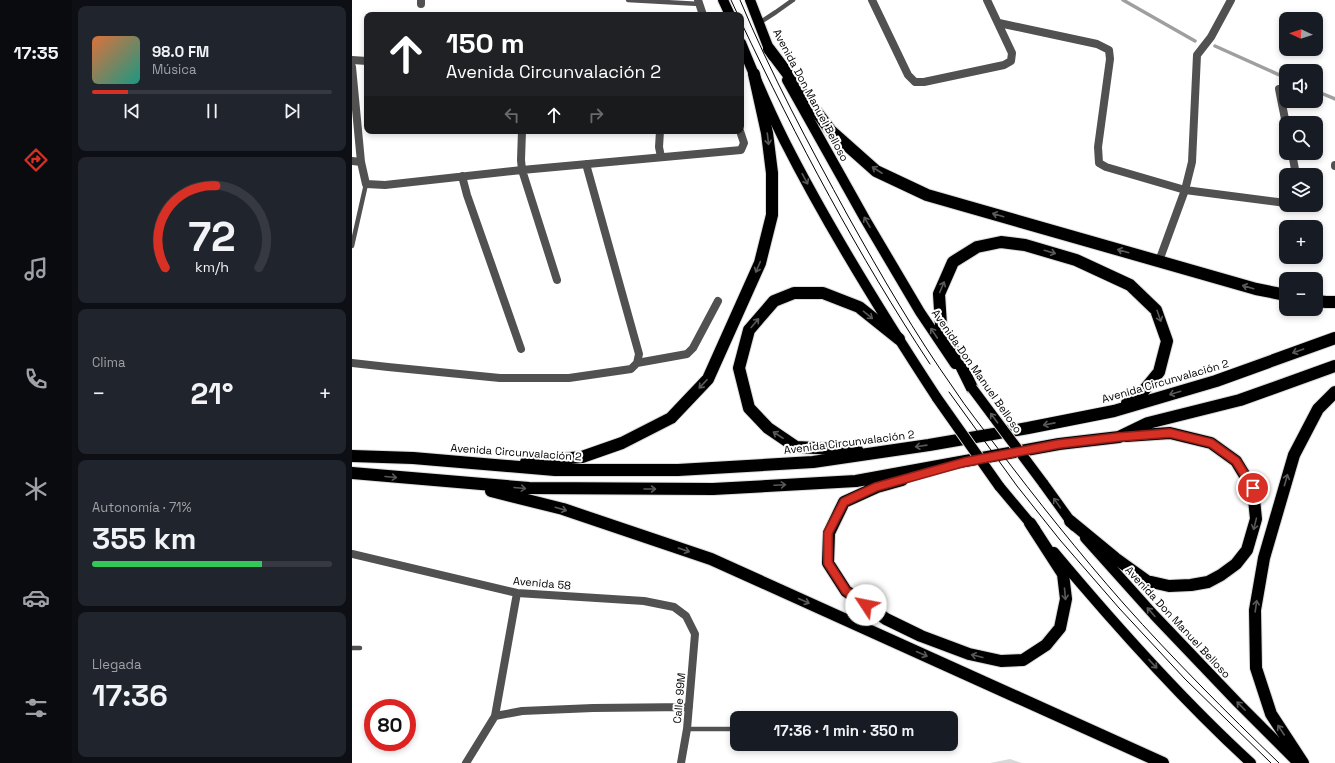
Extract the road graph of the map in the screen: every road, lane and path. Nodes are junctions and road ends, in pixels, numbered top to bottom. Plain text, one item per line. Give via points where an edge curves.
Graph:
1 (628, 0) edge
2 (724, 0) edge
3 (750, 0) edge
4 (793, 0) edge
5 (872, 0) edge
6 (987, 0) edge
7 (1231, 0) edge
8 (699, 2) edge
9 (702, 12) edge
10 (729, 12) edge
11 (759, 23) junction
12 (999, 23) junction
13 (769, 49) junction
14 (744, 50) edge
15 (352, 60) edge
16 (364, 61) edge
17 (352, 67) edge
18 (754, 74) junction
19 (522, 134) edge
20 (660, 134) edge
21 (741, 134) edge
22 (661, 157) junction
23 (352, 161) edge
24 (361, 162) junction
25 (586, 164) junction
26 (522, 170) junction
27 (462, 176) junction
28 (366, 184) junction
29 (1184, 190) junction
30 (1279, 202) edge
31 (352, 246) edge
32 (1159, 262) junction
33 (557, 280) dead end
34 (1279, 294) edge
35 (718, 301) dead end
36 (1323, 302) edge
37 (1335, 302) edge
38 (1335, 338) edge
39 (899, 339) junction
40 (521, 349) dead end
41 (352, 363) edge
42 (637, 363) junction
43 (1335, 366) edge
44 (972, 388) junction
45 (1335, 392) edge
46 (1114, 411) junction
47 (1119, 437) junction
48 (884, 451) junction
49 (352, 456) edge
50 (965, 462) junction
51 (495, 464) junction
52 (352, 474) edge
53 (455, 482) junction
54 (1070, 522) junction
55 (1030, 523) junction
56 (352, 554) edge
57 (517, 593) junction
58 (695, 634) joint
59 (352, 648) edge
60 (360, 648) dead end
61 (689, 706) junction
62 (496, 716) junction
63 (687, 729) junction
64 (730, 729) edge
65 (466, 763) edge
66 (681, 763) edge
67 (1163, 763) edge
68 (1251, 763) edge
69 (1298, 763) edge
70 (1303, 763) edge

1 - 8 lane
2 - 10 main road
3 - 11 main road, Avenida Don Manuel Belloso
4 - 11 lane
5 - 12 street via 908,75 915,82 1004,65 1011,61 1012,53
6 - 12 street
7 - 29 street via 1211,37 1197,55 1192,162
8 - 9 street
11 - 13 main road, Avenida Don Manuel Belloso
12 - 29 street via 1097,44 1109,50 1110,59 1098,147 1099,163
32 -> 13 highway via 927,195 876,171 831,132
44 -> 13 main road, Avenida Don Manuel Belloso via 912,298
14 - 18 main road
15 - 16 street
17 - 24 street
18 -> 39 main road via 783,139 837,239
18 -> 51 highway via 767,133 772,173 772,215 760,262 708,379 671,418 622,443 582,457
19 - 26 street
20 - 22 street
21 - 22 street via 744,143 741,150
22 - 25 street
23 - 24 street
24 - 28 street
25 - 26 street
25 - 42 street via 638,354
26 - 27 street
26 - 33 street
27 - 28 street
27 - 40 street
28 - 31 lane
29 - 30 street
29 - 32 street
34 -> 32 highway
35 - 42 street via 693,348 687,354
36 - 37 highway
38 -> 46 highway, Avenida Circunvalación 2 via 1216,381
48 -> 39 highway via 796,447 768,428 749,408 740,368 749,330 774,301 794,293 823,293 858,307
39 - 55 main road, bridge via 999,486
41 - 42 street via 500,378 570,378 631,369
43 - 47 highway via 1240,400 1148,423
44 -> 46 highway via 941,325 940,294 953,262 977,247 1000,242 1025,245 1076,260 1130,285 1156,310 1167,341 1159,372 1141,394
54 -> 44 main road, Avenida Don Manuel Belloso, bridge
70 -> 45 highway via 1271,714 1256,668 1255,610 1264,558 1294,454 1318,409
46 -> 48 highway, Avenida Circunvalación 2 via 1028,428
47 - 50 highway via 1059,444
47 -> 54 highway via 1170,433 1211,443 1236,461 1253,488 1256,519 1247,550 1236,564 1208,582 1169,586 1147,581
48 - 51 highway, Avenida Circunvalación 2 via 813,462 678,470 555,470
49 - 51 highway, Avenida Circunvalación 2
53 -> 50 highway via 529,488 713,489 856,481
55 -> 50 highway via 1063,574 1066,599 1060,628 1046,645 1023,660 1001,661 969,654 886,619 846,591 828,563 828,533 844,502 876,487
52 -> 53 highway
53 -> 67 highway via 563,509 711,559
69 -> 54 main road, Avenida Don Manuel Belloso via 1154,615
55 -> 68 main road via 1117,625 1210,725
56 - 57 street, Avenida 58
57 - 58 street, Avenida 58 via 644,601 674,607 686,616
57 - 62 street
58 - 61 street, Calle 99M
59 - 60 lane
61 - 62 street via 522,711
61 - 63 street, Calle 99M
62 - 65 street
63 - 64 lane
63 - 66 street, Calle 99M

